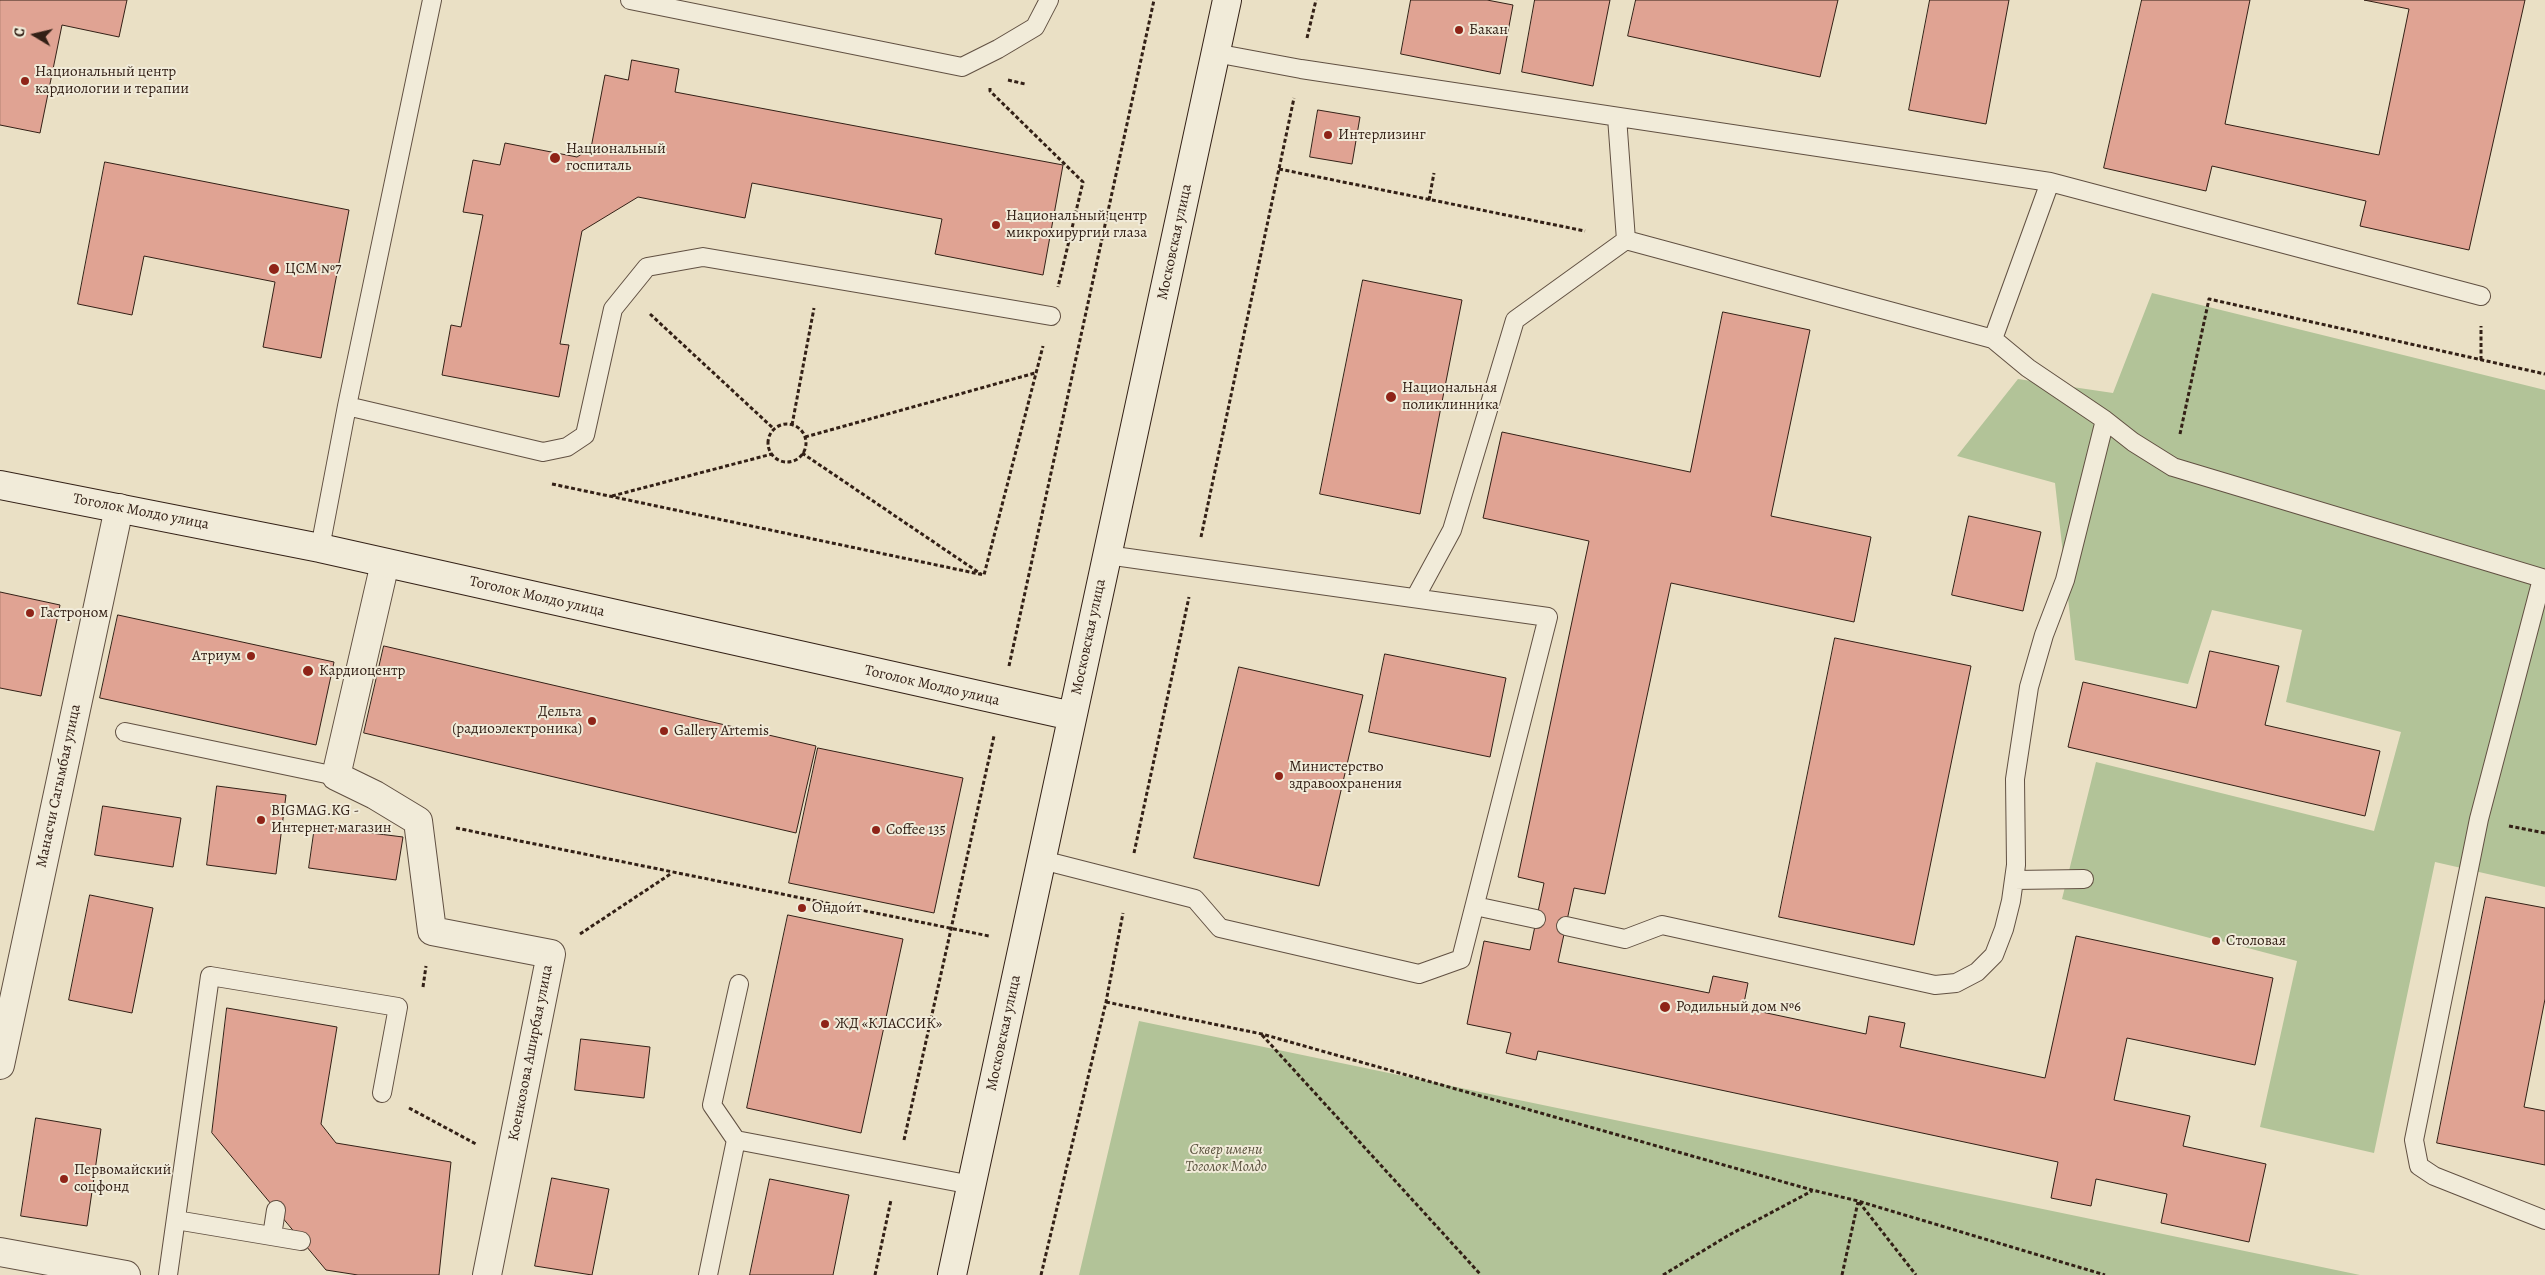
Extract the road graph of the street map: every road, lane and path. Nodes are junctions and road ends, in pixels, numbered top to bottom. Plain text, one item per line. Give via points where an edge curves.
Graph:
1 (432, 0) edge
2 (630, 0) edge
3 (1049, 0) edge
4 (1154, 0) edge
5 (1227, 0) edge
6 (1316, 0) edge
7 (998, 49) junction
8 (1215, 53) junction
9 (1301, 69) junction
10 (1617, 117) junction
11 (1279, 169) junction
12 (1434, 173) dead end
13 (2050, 182) junction
14 (1429, 200) junction
15 (1626, 240) junction
16 (820, 277) junction
17 (626, 293) junction
18 (2481, 296) dead end
19 (1051, 316) junction
20 (1993, 339) junction
21 (1036, 373) junction
22 (2545, 374) edge
23 (346, 406) junction
24 (2105, 420) junction
25 (792, 425) junction
26 (774, 429) junction
27 (805, 437) junction
28 (802, 453) junction
29 (772, 454) junction
30 (2173, 467) junction
31 (544, 482) dead end
32 (0, 485) edge
33 (612, 497) junction
34 (119, 508) junction
35 (320, 548) junction
36 (1107, 555) junction
37 (384, 563) junction
38 (1195, 569) junction
39 (984, 575) junction
40 (2544, 579) edge
41 (1415, 598) junction
42 (1002, 702) junction
43 (1072, 716) junction
44 (125, 732) dead end
45 (336, 776) junction
46 (418, 820) junction
47 (1042, 860) junction
48 (673, 872) junction
49 (2084, 879) dead end
50 (2014, 880) junction
51 (1129, 882) junction
52 (1475, 906) junction
53 (1536, 919) dead end
54 (1566, 926) dead end
55 (950, 929) junction
56 (432, 931) junction
57 (1024, 943) junction
58 (551, 954) junction
59 (739, 984) dead end
60 (1106, 1002) junction
61 (398, 1008) junction
62 (1262, 1034) junction
63 (0, 1065) edge
64 (382, 1093) joint
65 (736, 1140) junction
66 (484, 1148) dead end
67 (898, 1169) junction
68 (972, 1185) junction
69 (1812, 1190) junction
70 (1858, 1201) junction
71 (276, 1210) dead end
72 (176, 1220) junction
73 (2545, 1220) edge
74 (272, 1236) junction
75 (301, 1241) dead end
76 (0, 1252) edge
77 (126, 1275) edge
78 (168, 1275) edge
79 (487, 1275) edge
80 (708, 1275) edge
81 (875, 1275) edge
82 (952, 1275) edge
83 (1041, 1275) edge
84 (1481, 1275) edge
85 (1663, 1275) edge
86 (1842, 1275) edge
87 (1916, 1275) edge
88 (2105, 1275) edge

1 - 23 lane
2 - 7 lane via 962,67
3 - 7 lane via 1035,27
4 - 42 path
5 - 8 main road, Московская улица
6 - 9 path
7 - 19 path via 990,91 1083,182
8 - 9 lane
8 - 36 main road, Московская улица
9 - 10 lane
9 - 11 path
10 - 13 lane
10 - 15 lane
11 - 14 path
11 - 38 path
12 - 14 path
13 - 18 lane
13 - 20 lane
14 - 15 path
15 - 20 lane
15 - 41 lane via 1514,320 1452,530
16 - 17 lane via 703,257 648,267
16 - 19 lane
16 - 25 path
17 - 23 lane via 613,309 585,435 567,447 543,452
17 - 26 path
19 - 21 path
20 - 24 lane via 2028,368
21 - 27 path
21 - 39 path
22 - 30 path via 2209,299
23 - 35 lane
24 - 30 lane
24 - 50 lane via 2065,580 2029,687 2015,779
25 - 26 path
25 - 27 path
26 - 29 path via 768,439
27 - 28 path
28 - 29 path via 788,462
28 - 39 path
29 - 33 path
30 - 40 lane
31 - 33 path
32 - 34 main road, Тоголок Молдо улица
33 - 39 path
34 - 35 main road, Тоголок Молдо улица
34 - 63 main road, Манасчи Сагымбая улица
35 - 37 main road, Тоголок Молдо улица
36 - 38 lane
36 - 43 main road, Московская улица
37 - 42 main road, Тоголок Молдо улица
37 - 45 main road
38 - 41 lane
38 - 51 path
40 - 73 lane via 2479,819 2414,1140 2419,1166 2434,1176
41 - 52 lane via 1548,617
42 - 43 main road, Тоголок Молдо улица
42 - 55 path
43 - 47 main road, Московская улица
44 - 45 lane
45 - 46 main road
46 - 48 path
46 - 56 main road
47 - 51 lane
47 - 57 main road, Московская улица
48 - 55 path
48 - 58 path
49 - 50 lane
50 - 54 lane via 1994,956 1977,972 1956,983 1935,985 1662,925 1625,939
51 - 52 lane via 1195,899 1220,928 1419,974 1461,959
51 - 60 path
52 - 53 lane
55 - 57 path
55 - 67 path
56 - 58 main road, Коенкозова Аширбая улица
56 - 61 path via 422,992
57 - 68 main road, Московская улица
58 - 79 main road, Коенкозова Аширбая улица
59 - 65 lane via 712,1105
60 - 62 path
60 - 83 path
61 - 64 lane
61 - 72 lane via 210,976
62 - 69 path
62 - 84 path
64 - 66 path
65 - 67 lane
65 - 80 lane
67 - 68 lane
67 - 81 path
68 - 82 main road, Московская улица
69 - 70 path
69 - 85 path
70 - 86 path
70 - 87 path
70 - 88 path
71 - 74 lane
72 - 74 lane
72 - 78 lane
74 - 75 lane
76 - 77 main road

